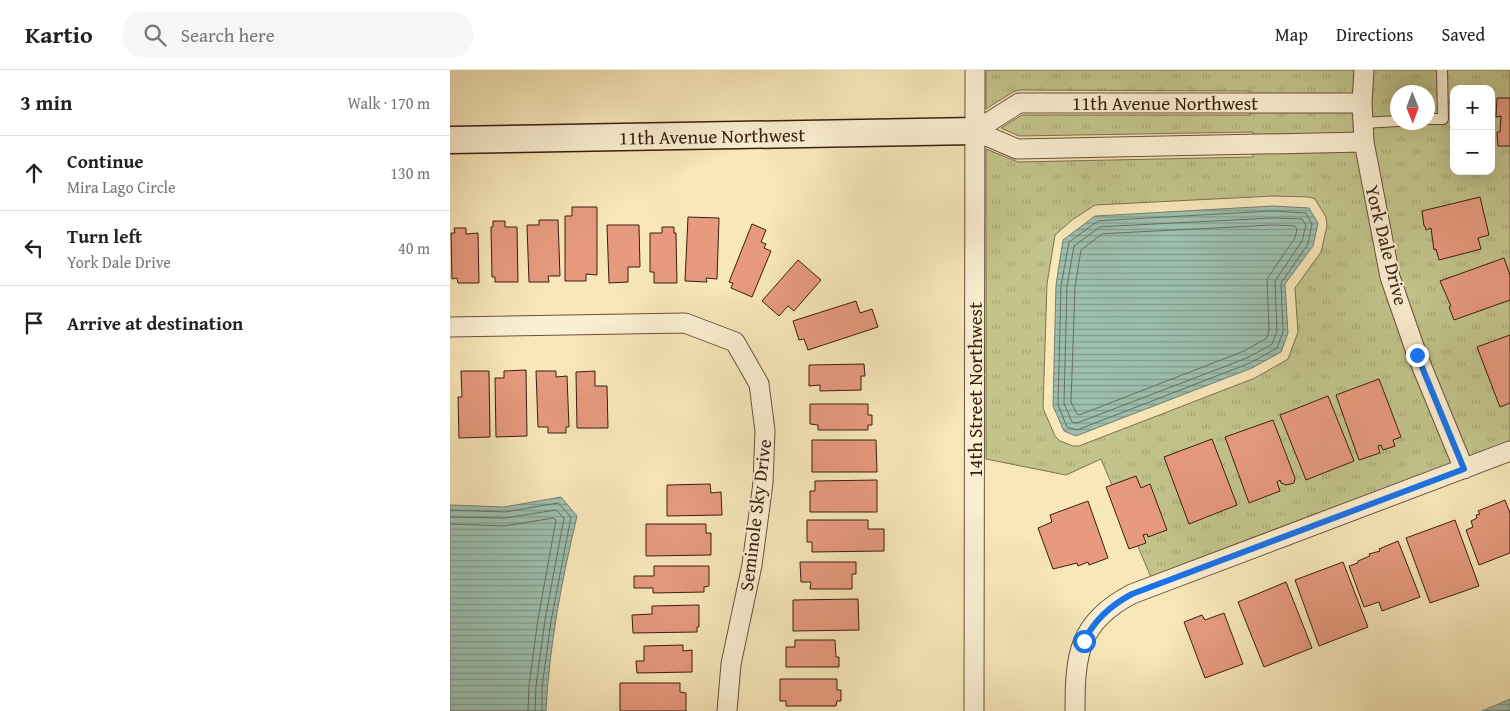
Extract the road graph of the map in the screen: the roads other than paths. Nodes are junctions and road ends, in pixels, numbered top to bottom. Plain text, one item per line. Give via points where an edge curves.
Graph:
1 (975, 70) edge
2 (1364, 70) edge
3 (1442, 70) edge
4 (1362, 103) junction
5 (1435, 119) edge
6 (1390, 124) edge
7 (975, 131) junction
8 (1364, 133) junction
9 (450, 140) edge
10 (450, 327) edge
11 (1510, 452) edge
12 (1464, 469) junction
13 (726, 711) edge
14 (974, 711) edge
15 (1075, 711) edge

1 - 7 street, 14th Street Northwest
2 - 4 street, York Dale Drive
3 - 5 lane via 1443,118
4 - 7 street, 11th Avenue Northwest via 1018,103
4 - 8 street, York Dale Drive
6 - 8 lane
7 - 8 street, 11th Avenue Northwest via 1017,149
7 - 9 street, 11th Avenue Northwest
7 - 14 street, 14th Street Northwest
8 - 12 street, York Dale Drive via 1390,276 1417,355
10 - 13 street, Seminole Sky Drive via 685,323 735,342 759,384 766,431 752,565 731,664
11 - 12 street
12 - 15 street via 1118,601 1093,625 1079,652

